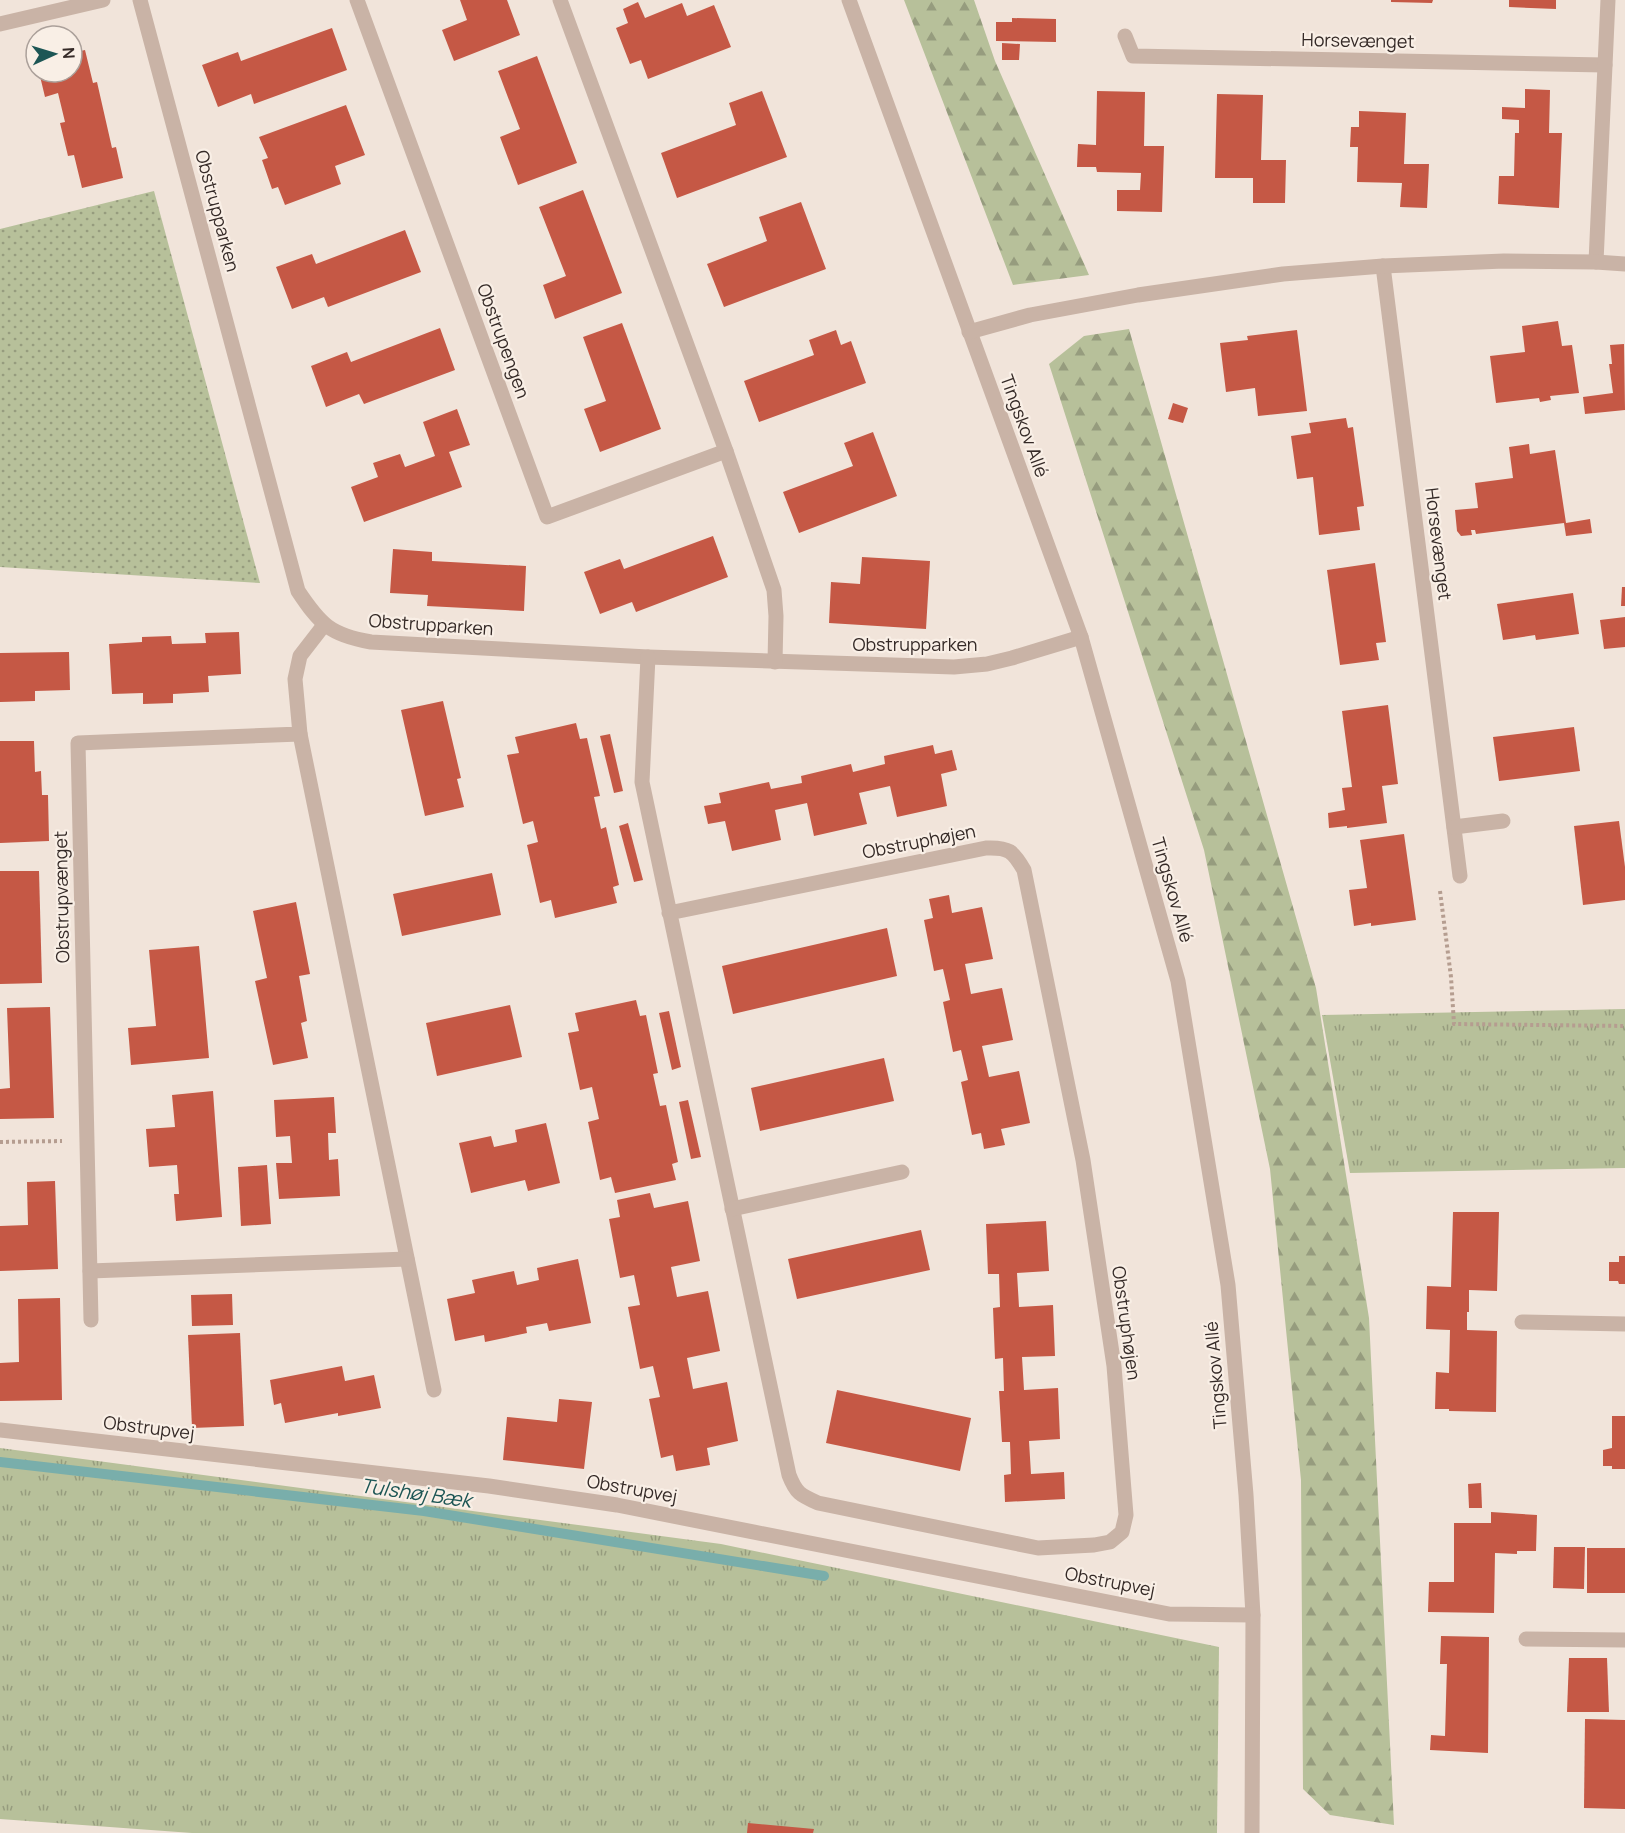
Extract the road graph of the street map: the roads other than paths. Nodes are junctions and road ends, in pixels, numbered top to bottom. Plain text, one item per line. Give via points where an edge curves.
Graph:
1 (103, 0) edge
2 (141, 0) edge
3 (357, 0) edge
4 (560, 0) edge
5 (849, 0) edge
6 (1608, 0) edge
7 (0, 24) edge
8 (1125, 36) dead end
9 (1605, 65) junction
10 (1596, 262) junction
11 (1625, 264) edge
12 (1383, 266) junction
13 (969, 332) junction
14 (726, 451) junction
15 (324, 625) junction
16 (1081, 637) junction
17 (648, 657) junction
18 (775, 662) junction
19 (300, 734) junction
20 (1503, 821) dead end
21 (1454, 827) junction
22 (1460, 876) dead end
23 (669, 913) junction
24 (902, 1172) dead end
25 (732, 1209) junction
26 (406, 1259) junction
27 (90, 1271) junction
28 (91, 1320) dead end
29 (1522, 1322) dead end
30 (1625, 1324) edge
31 (434, 1390) dead end
32 (0, 1430) edge
33 (1253, 1615) junction
34 (1526, 1639) dead end
35 (1625, 1640) edge
36 (1252, 1833) edge

1 - 7 street
2 - 15 street, Obstrupparken via 298,591
3 - 14 street, Obstrupengen via 547,517
4 - 14 street
5 - 13 street, Tingskov Allé
6 - 9 street
8 - 9 street, Horsevænget via 1133,56
9 - 10 street
10 - 11 street
10 - 12 street
12 - 13 street via 1283,274 1138,294 1030,315
12 - 21 street, Horsevænget
13 - 16 street, Tingskov Allé
14 - 18 street via 774,590
15 - 17 street, Obstrupparken via 353,639 371,642
15 - 19 street via 300,656 295,679
16 - 18 street, Obstrupparken via 987,664 954,667
16 - 33 street, Tingskov Allé via 1178,981 1228,1285
17 - 18 street, Obstrupparken
17 - 23 street, Obstruphøjen via 642,782
19 - 26 street
19 - 27 street, Obstrupvænget via 78,743
20 - 21 street
21 - 22 street, Horsevænget
23 - 25 street, Obstruphøjen
23 - 25 street, Obstruphøjen via 986,848 1000,847 1014,853 1024,870 1083,1160 1114,1366 1126,1515 1122,1532 1110,1542 1038,1548 818,1503 794,1489
24 - 25 street
26 - 27 street
26 - 31 street
27 - 28 street, Obstrupvænget
29 - 30 street
32 - 33 street, Obstrupvej via 594,1501 1169,1614
33 - 36 street, Tingskov Allé
34 - 35 street

